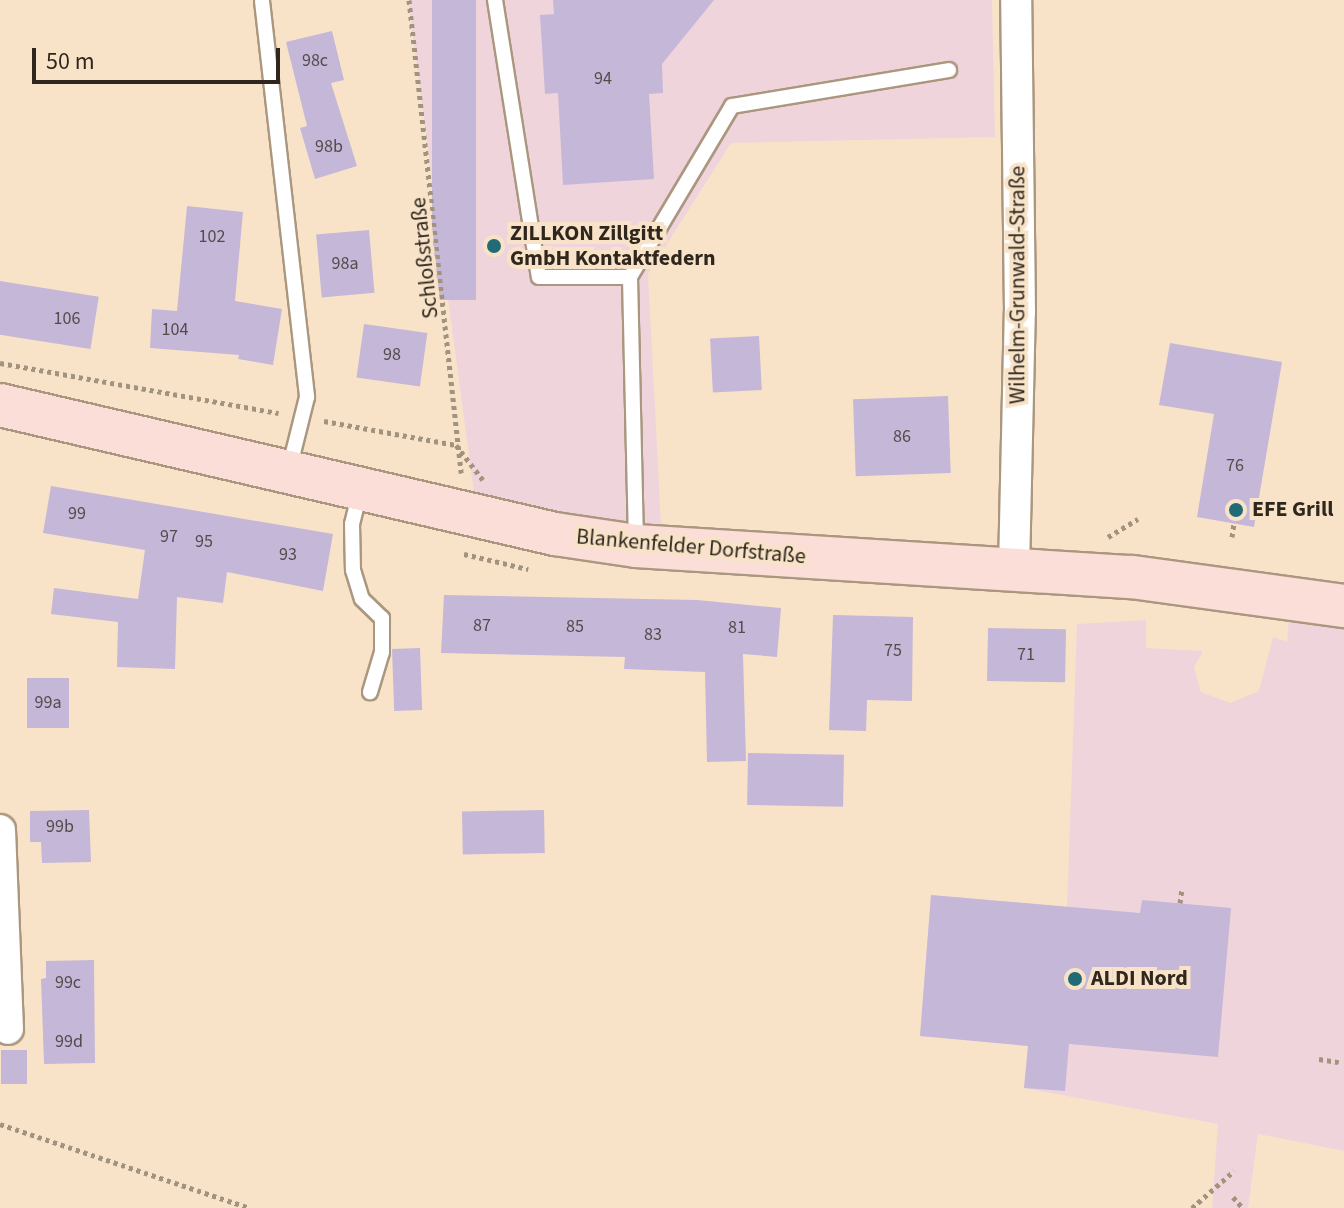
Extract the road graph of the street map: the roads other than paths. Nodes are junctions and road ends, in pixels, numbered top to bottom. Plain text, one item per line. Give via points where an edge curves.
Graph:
1 (495, 0) edge
2 (1016, 0) edge
3 (262, 1) edge
4 (949, 70) dead end
5 (630, 277) junction
6 (1, 408) edge
7 (289, 469) junction
8 (361, 488) junction
9 (636, 546) junction
10 (1014, 569) junction
11 (1344, 606) edge
12 (370, 692) dead end
13 (0, 830) edge
14 (8, 1029) dead end

1 - 5 lane via 539,277
2 - 10 street, Wilhelm-Grunwald-Straße via 1020,312
3 - 7 lane via 297,288 305,418
4 - 5 lane via 732,106
5 - 9 lane
6 - 7 main road, Blankenfelder Dorfstraße
7 - 8 main road, Blankenfelder Dorfstraße
8 - 9 main road, Blankenfelder Dorfstraße via 480,503
8 - 12 lane via 352,524 353,570 362,599 382,618 382,652
9 - 10 main road, Blankenfelder Dorfstraße
10 - 11 main road, Blankenfelder Dorfstraße via 1180,581
13 - 14 street

